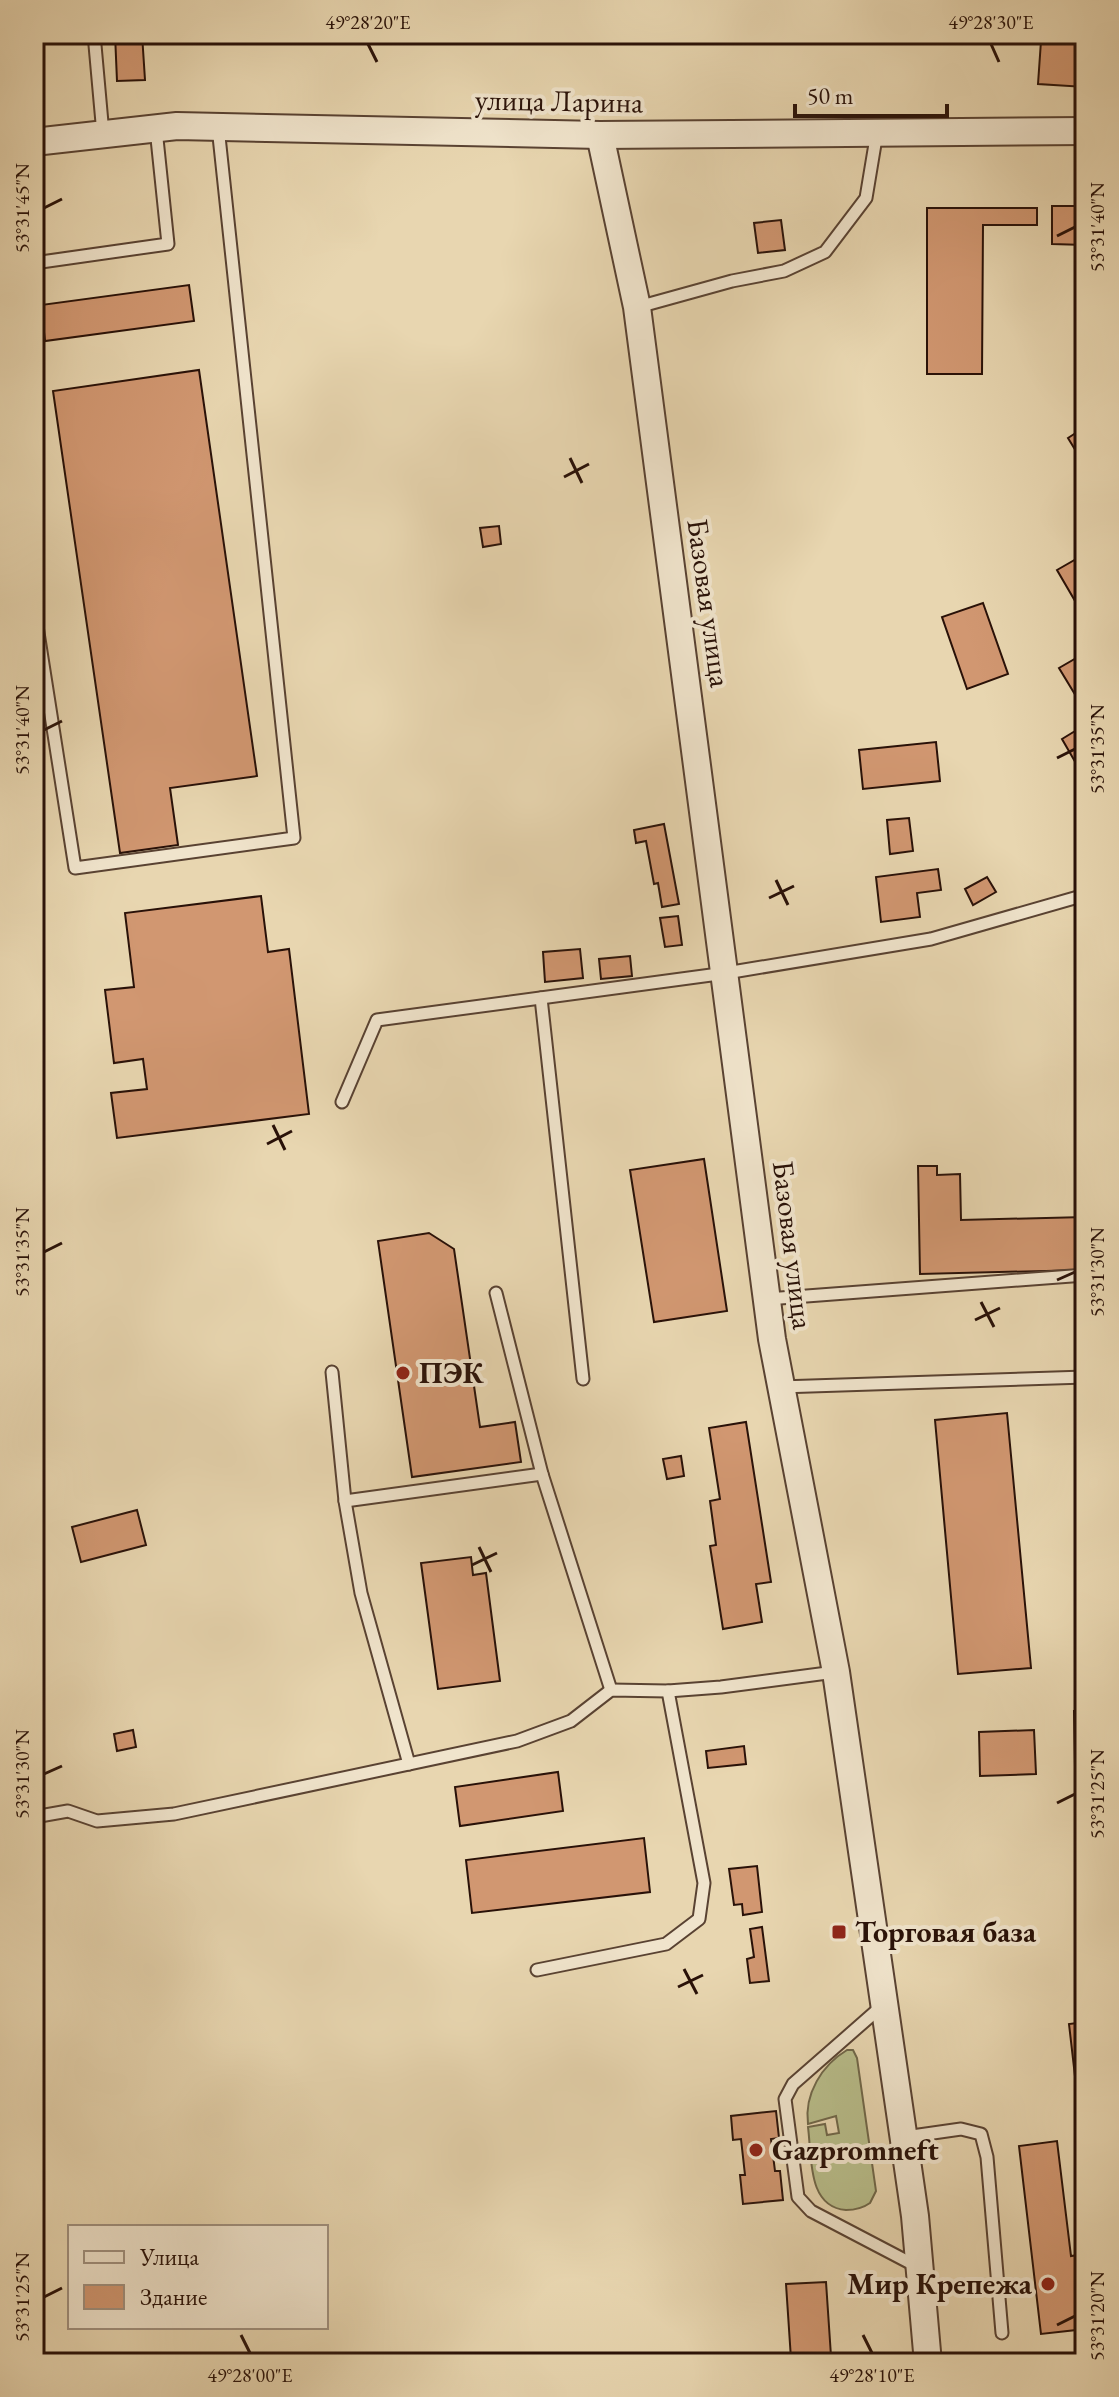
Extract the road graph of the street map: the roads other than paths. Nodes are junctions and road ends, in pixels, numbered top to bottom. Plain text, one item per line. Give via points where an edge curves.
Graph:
1 (94, 34) edge
2 (218, 126) junction
3 (155, 128) junction
4 (878, 131) junction
5 (1085, 131) edge
6 (103, 134) junction
7 (600, 135) junction
8 (34, 142) edge
9 (34, 263) edge
10 (637, 307) junction
11 (34, 607) edge
12 (1085, 895) edge
13 (726, 973) junction
14 (541, 998) junction
15 (342, 1102) dead end
16 (1085, 1275) edge
17 (496, 1293) dead end
18 (767, 1299) junction
19 (332, 1372) dead end
20 (1085, 1377) edge
21 (583, 1379) dead end
22 (779, 1387) junction
23 (542, 1474) junction
24 (345, 1501) junction
25 (836, 1672) junction
26 (611, 1690) junction
27 (668, 1691) junction
28 (409, 1764) junction
29 (34, 1817) edge
30 (537, 1970) dead end
31 (886, 2003) junction
32 (904, 2137) junction
33 (920, 2268) junction
34 (1002, 2333) dead end
35 (928, 2363) edge

1 - 6 lane
2 - 3 street, улица Ларина
2 - 7 street, улица Ларина
2 - 11 lane via 294,838 75,868
3 - 6 street, улица Ларина
3 - 9 lane via 168,244
4 - 5 street, улица Ларина
4 - 7 street, улица Ларина
4 - 10 lane via 866,198 825,252 784,271
6 - 8 street, улица Ларина
7 - 10 street, Базовая улица
10 - 13 street, Базовая улица
12 - 13 lane via 931,939
13 - 14 lane
13 - 18 street, Базовая улица
14 - 15 lane via 377,1020
14 - 21 lane
16 - 18 lane
17 - 23 lane
18 - 22 street, Базовая улица
19 - 24 lane
20 - 22 lane
22 - 25 street, Базовая улица
23 - 24 lane
23 - 26 lane
24 - 28 lane via 361,1593
25 - 27 lane
25 - 31 street, Базовая улица
26 - 27 lane
26 - 28 lane via 558,1726 517,1741
27 - 30 lane via 704,1883 699,1919 666,1944
28 - 29 lane via 174,1814 97,1821 68,1811
31 - 32 street, Базовая улица
31 - 33 lane via 793,2084 785,2099 798,2197 811,2211
32 - 33 street, Базовая улица
32 - 34 lane via 961,2129 981,2134
33 - 35 street, Базовая улица

